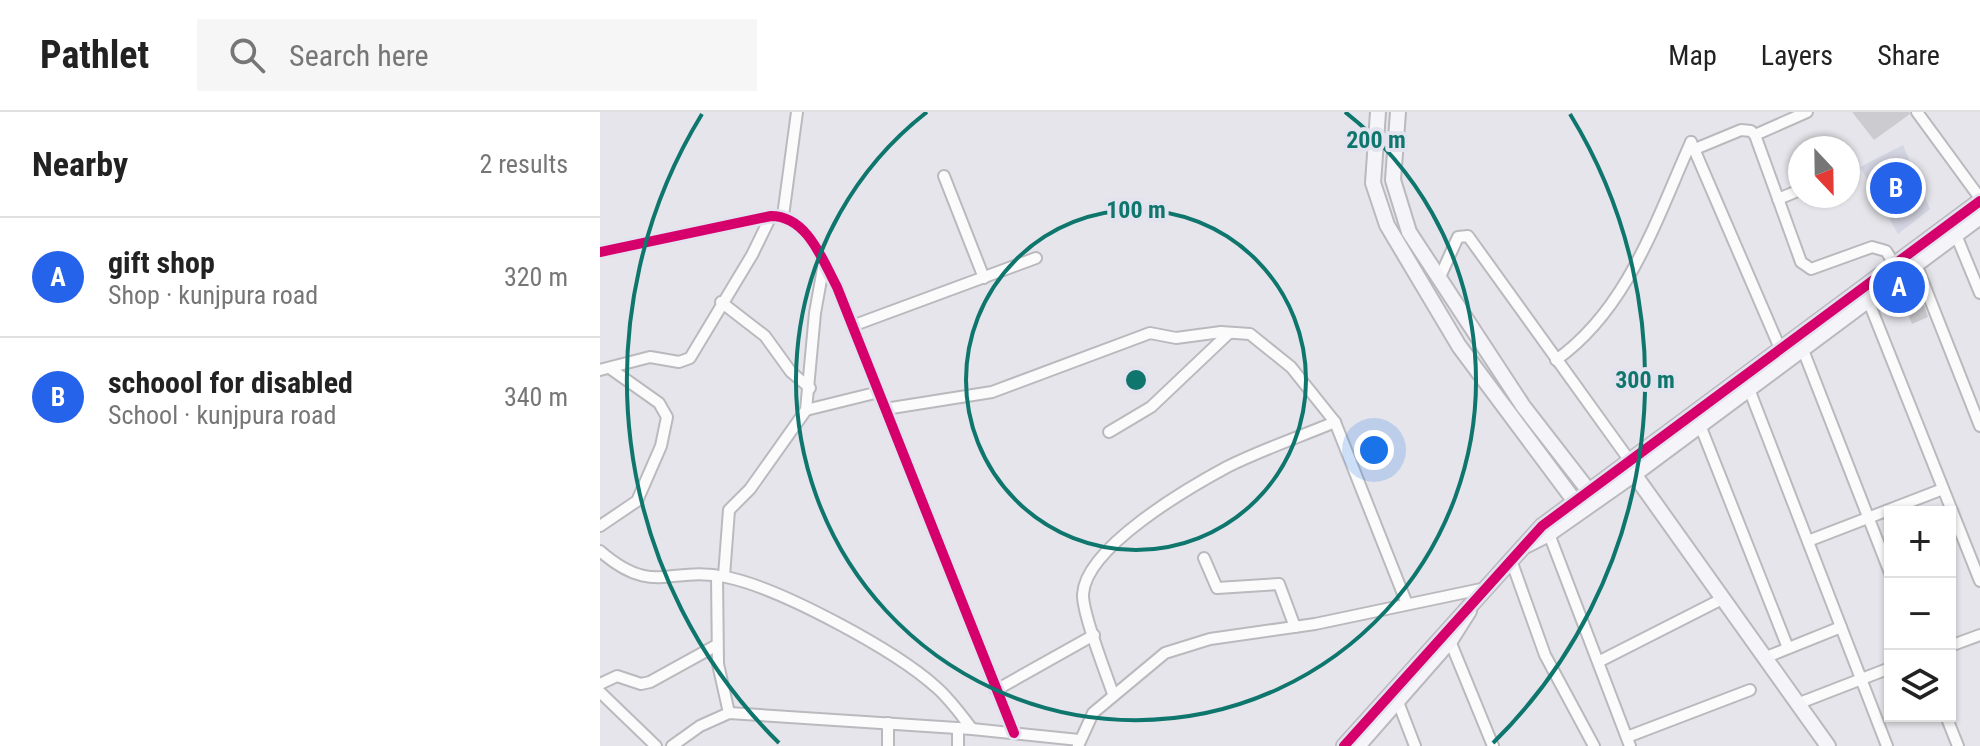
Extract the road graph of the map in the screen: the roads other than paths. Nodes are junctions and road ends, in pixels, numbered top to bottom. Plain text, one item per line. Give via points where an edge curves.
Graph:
1 (797, 112) edge
2 (1378, 112) edge
3 (1398, 112) edge
4 (1807, 112) edge
5 (1917, 112) edge
6 (1755, 135) junction
7 (1695, 149) junction
8 (944, 176) dead end
9 (1788, 195) edge
10 (1778, 199) junction
11 (1980, 200) edge
12 (771, 216) junction
13 (783, 216) junction
14 (1980, 217) edge
15 (1956, 235) junction
16 (600, 252) edge
17 (1036, 258) dead end
18 (824, 263) junction
19 (1916, 264) junction
20 (1897, 270) junction
21 (984, 278) junction
22 (1439, 279) junction
23 (1980, 293) edge
24 (1868, 300) junction
25 (721, 302) junction
26 (852, 326) junction
27 (1229, 333) junction
28 (1803, 350) junction
29 (1784, 356) junction
30 (1556, 360) junction
31 (606, 369) edge
32 (810, 388) junction
33 (1749, 389) junction
34 (879, 392) junction
35 (885, 409) junction
36 (806, 410) junction
37 (1335, 422) junction
38 (1700, 425) junction
39 (1980, 426) edge
40 (1109, 432) dead end
41 (1632, 468) junction
42 (1943, 489) junction
43 (1592, 496) junction
44 (1577, 506) junction
45 (1868, 518) junction
46 (600, 526) edge
47 (1549, 534) junction
48 (1808, 541) junction
49 (1527, 545) junction
50 (600, 551) edge
51 (1204, 558) dead end
52 (1884, 558) edge
53 (1511, 560) junction
54 (720, 576) junction
55 (1980, 581) edge
56 (1486, 588) junction
57 (1722, 599) junction
58 (1407, 604) junction
59 (1471, 607) junction
60 (1295, 627) junction
61 (1841, 627) junction
62 (1094, 635) junction
63 (1980, 635) edge
64 (1450, 641) junction
65 (1956, 644) edge
66 (717, 645) junction
67 (1788, 648) junction
68 (1764, 658) junction
69 (1600, 661) junction
70 (1884, 670) edge
71 (1861, 679) junction
72 (600, 684) edge
73 (996, 690) junction
74 (1750, 690) dead end
75 (600, 692) edge
76 (1113, 694) junction
77 (1398, 702) junction
78 (1797, 704) junction
79 (729, 713) junction
80 (1948, 722) edge
81 (888, 723) junction
82 (958, 728) junction
83 (972, 729) junction
84 (1014, 733) junction
85 (1628, 741) edge
86 (1079, 743) edge
87 (656, 746) edge
88 (672, 746) edge
89 (888, 746) edge
90 (958, 746) edge
91 (1344, 746) edge
92 (1358, 746) edge
93 (1415, 746) edge
94 (1493, 746) edge
95 (1594, 746) edge
96 (1828, 746) edge
97 (1887, 746) edge
98 (1958, 746) edge

1 - 13 street
2 - 44 street via 1373,183 1387,225 1459,346
3 - 22 street via 1393,180 1398,204
4 - 6 street
5 - 11 street
6 - 7 street via 1741,130
6 - 10 street
7 - 29 street
7 - 30 street via 1691,142 1611,307
8 - 21 street
9 - 10 street
10 - 20 street via 1804,267 1872,247 1886,251
11 - 20 street
12 - 13 street
12 - 16 street
12 - 25 street
13 - 18 street via 799,225
14 - 15 street
15 - 19 street
15 - 23 street
17 - 21 street
18 - 26 street
18 - 32 street
19 - 20 street
19 - 39 street
20 - 24 street
20 - 29 street
21 - 26 street
22 - 30 street via 1453,244 1468,236
22 - 43 street via 1523,406
24 - 28 street
24 - 42 street
25 - 31 street via 687,361 650,357
25 - 32 street via 765,336
26 - 34 street
27 - 35 street via 1182,338 1150,333 992,392
27 - 37 street via 1262,341 1291,367
27 - 40 street via 1151,407
28 - 29 street
28 - 45 street
29 - 33 street
29 - 41 street
30 - 41 street
31 - 46 street via 659,403 667,417 661,446 637,501
32 - 36 street
33 - 38 street
33 - 48 street
34 - 35 street
34 - 36 street
35 - 73 street
36 - 54 street via 729,510
37 - 58 street
37 - 62 street via 1228,467 1171,501 1105,552 1089,572 1083,596
38 - 41 street
38 - 67 street
41 - 43 street
41 - 57 street
42 - 45 street
42 - 55 street
43 - 44 street
44 - 47 street
44 - 49 street via 1533,534
45 - 48 street
45 - 52 street
47 - 49 street
47 - 69 street
48 - 61 street
49 - 53 street
50 - 54 street via 632,575
51 - 60 street via 1217,588 1279,584
53 - 56 street
53 - 95 street via 1545,655
54 - 66 street
54 - 83 street via 792,601 903,663 937,687
56 - 58 street
56 - 59 street
57 - 68 street
57 - 69 street
58 - 60 street
59 - 64 street
59 - 91 street via 1451,622
60 - 76 street via 1210,639 1165,653
61 - 67 street
61 - 71 street
62 - 73 street
62 - 76 street
63 - 65 street
64 - 77 street
64 - 94 street
66 - 72 street via 650,682 617,676
66 - 79 street
67 - 68 street
68 - 78 street
69 - 85 street
70 - 71 street
71 - 78 street
71 - 97 street
73 - 84 street
74 - 85 street
75 - 87 street
76 - 86 street via 1093,713
77 - 92 street
77 - 93 street
78 - 96 street
79 - 81 street
79 - 88 street
80 - 98 street
81 - 82 street
81 - 89 street
82 - 83 street
82 - 90 street
83 - 84 street
84 - 86 street

